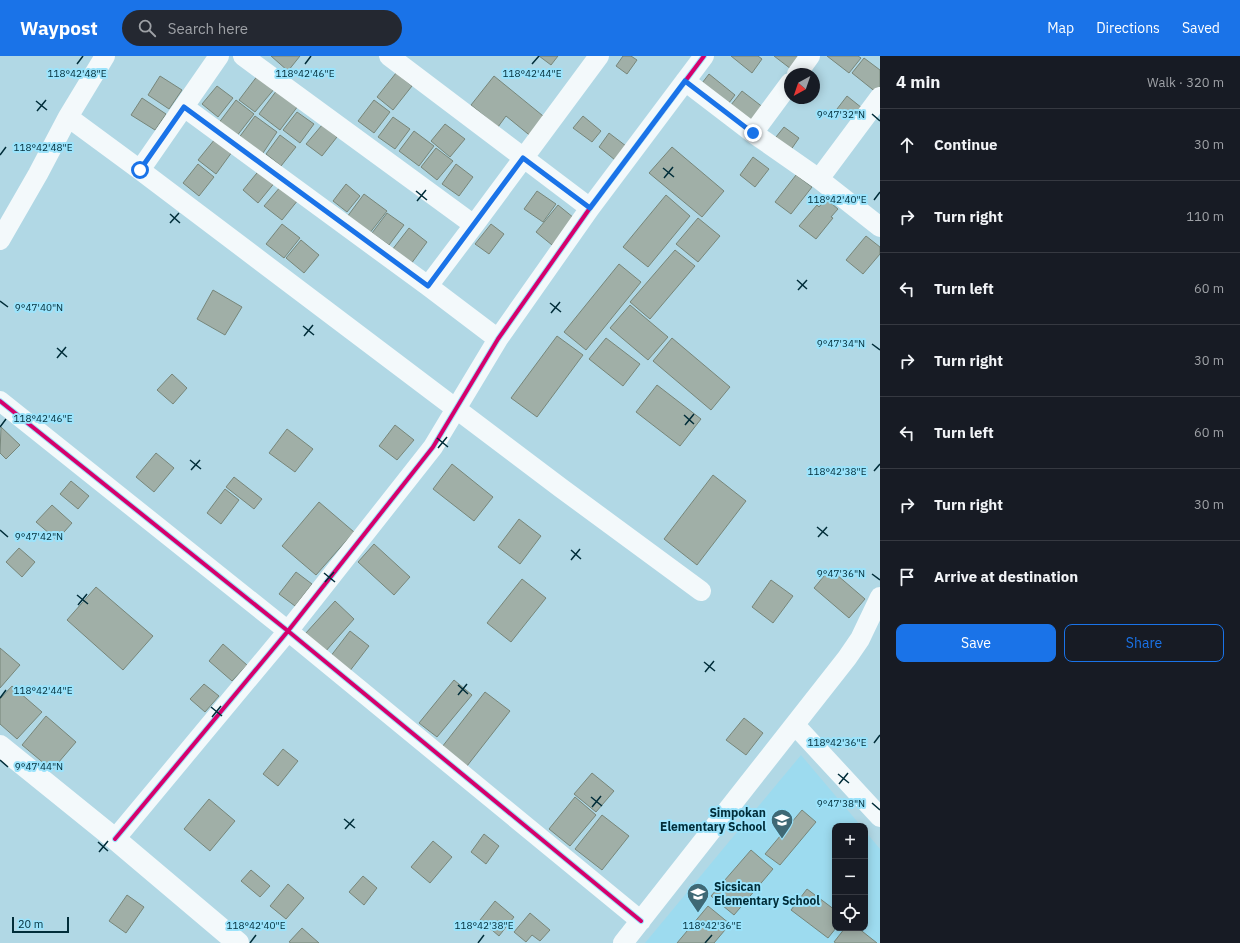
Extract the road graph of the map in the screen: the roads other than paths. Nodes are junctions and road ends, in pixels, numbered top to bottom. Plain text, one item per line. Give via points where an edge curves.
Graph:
1 (104, 56) edge
2 (219, 56) edge
3 (244, 56) edge
4 (599, 56) edge
5 (704, 56) edge
6 (810, 56) edge
7 (397, 58) edge
8 (801, 68) edge
9 (685, 81) junction
10 (784, 91) edge
11 (880, 97) edge
12 (184, 107) junction
13 (68, 117) junction
14 (753, 133) junction
15 (523, 158) junction
16 (140, 170) junction
17 (820, 179) junction
18 (590, 208) junction
19 (474, 225) junction
20 (879, 225) edge
21 (0, 240) edge
22 (428, 286) junction
23 (498, 339) junction
24 (0, 401) edge
25 (456, 408) junction
26 (701, 591) dead end
27 (880, 598) edge
28 (288, 631) junction
29 (795, 726) junction
30 (0, 746) edge
31 (880, 817) edge
32 (115, 839) junction
33 (641, 921) junction
34 (238, 943) edge
35 (623, 943) edge

1 - 13 street
2 - 12 street
3 - 19 street
4 - 15 street
5 - 9 street
6 - 8 street
7 - 15 street
9 - 14 street
9 - 18 street
10 - 14 street
11 - 17 street
12 - 16 street
12 - 22 street
13 - 16 street
13 - 21 street
14 - 17 street
15 - 18 street
15 - 19 street
16 - 25 street
17 - 20 street
18 - 23 street
19 - 22 street
22 - 23 street
23 - 25 street
24 - 28 street
25 - 26 street
25 - 28 street via 433,447
27 - 29 street via 856,645
28 - 32 street
28 - 33 street
29 - 31 street
29 - 33 street
30 - 32 main road
32 - 34 main road
33 - 35 street

